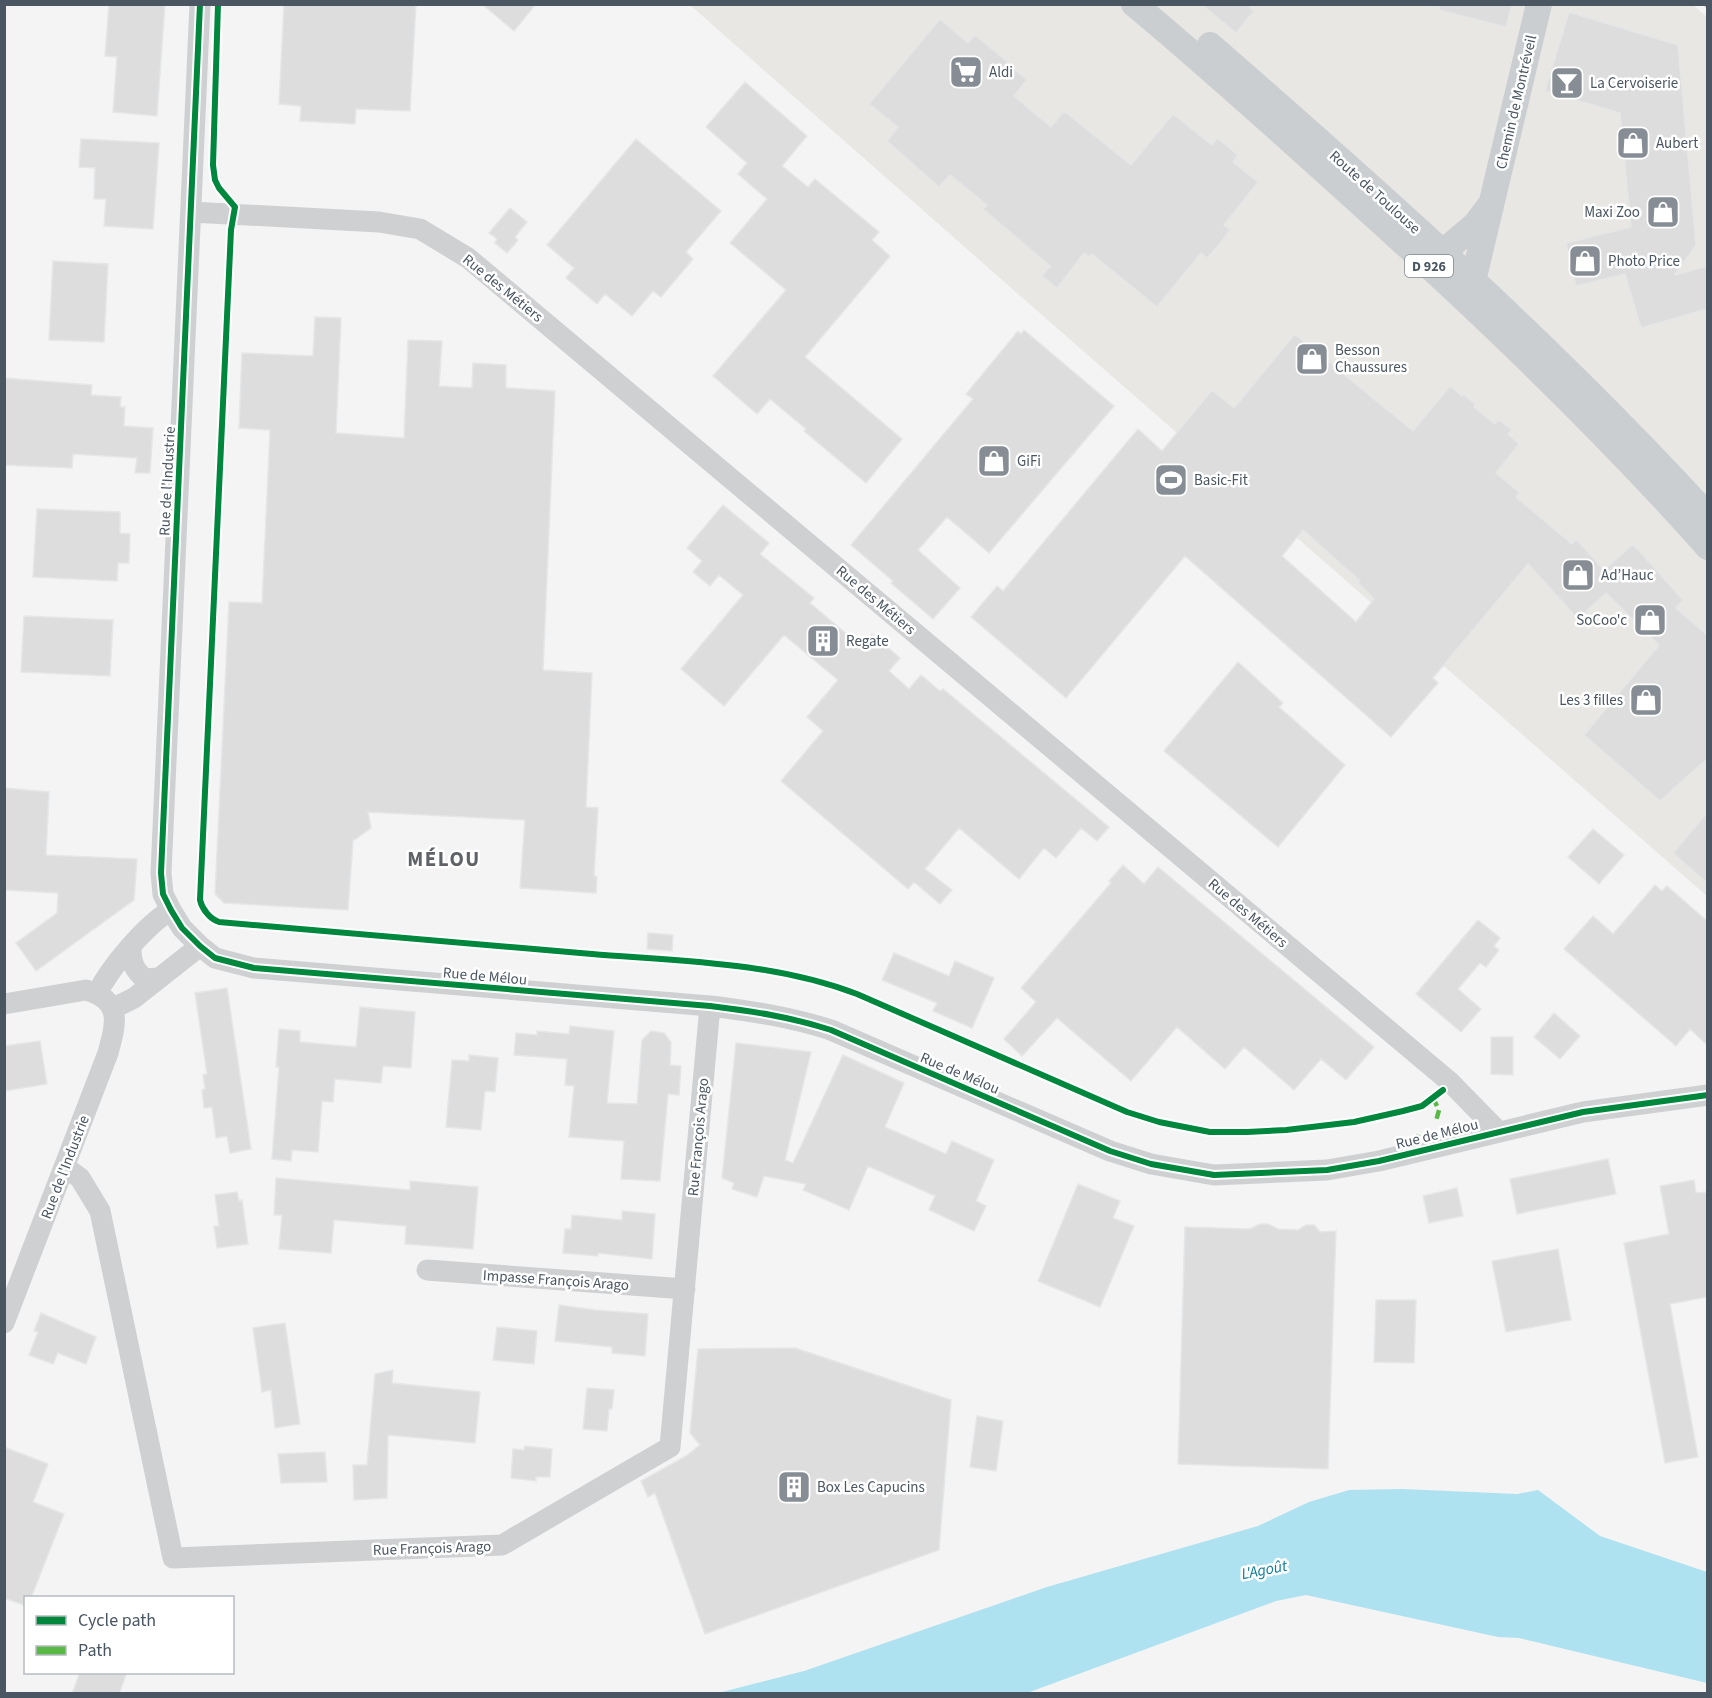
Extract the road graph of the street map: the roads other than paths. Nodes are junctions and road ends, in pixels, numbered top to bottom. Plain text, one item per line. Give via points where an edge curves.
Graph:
1 (200, 4) edge
2 (1134, 4) edge
3 (1161, 4) edge
4 (1539, 4) edge
5 (1494, 200) junction
6 (190, 212) junction
7 (1443, 252) junction
8 (1473, 281) junction
9 (1707, 516) edge
10 (1707, 547) edge
11 (171, 910) junction
12 (200, 946) junction
13 (131, 948) junction
14 (159, 978) junction
15 (97, 993) junction
16 (4, 1004) edge
17 (710, 1006) junction
18 (112, 1009) junction
19 (1707, 1095) edge
20 (1498, 1131) junction
21 (65, 1167) junction
22 (427, 1270) dead end
23 (685, 1289) junction
24 (4, 1323) edge

1 - 6 street, Rue de l'Industrie
2 - 10 main road, D 926 via 1402,240 1571,401
3 - 7 main road, Route de Toulouse / D 926
4 - 5 main road, Chemin de Montréveil
5 - 7 main road, Chemin de Montréveil via 1475,225
5 - 8 main road, Chemin de Montréveil
6 - 11 street, Rue de l'Industrie via 161,873 163,894
6 - 20 street, Rue des Métiers via 379,222 420,229 468,258 1441,1075
7 - 8 main road, Route de Toulouse / D 926
8 - 9 main road, Route de Toulouse / D 926 via 1571,373
11 - 12 street, Rue de l'Industrie
11 - 13 street
12 - 14 street
12 - 17 street, Rue de Mélou via 215,957 254,968
13 - 14 street via 136,972 145,979
13 - 15 street
14 - 18 street
15 - 16 street via 86,990
15 - 18 street
17 - 20 street, Rue de Mélou via 771,1014 831,1030 1110,1151 1182,1170 1214,1175 1327,1170
17 - 23 street, Rue François Arago
18 - 21 street, Rue de l'Industrie via 116,1023 108,1053
19 - 20 street, Rue de Mélou via 1606,1108
21 - 23 street, Rue François Arago via 80,1178 100,1211 173,1558 502,1545 670,1447
21 - 24 street, Rue de l'Industrie
22 - 23 street, Impasse François Arago

